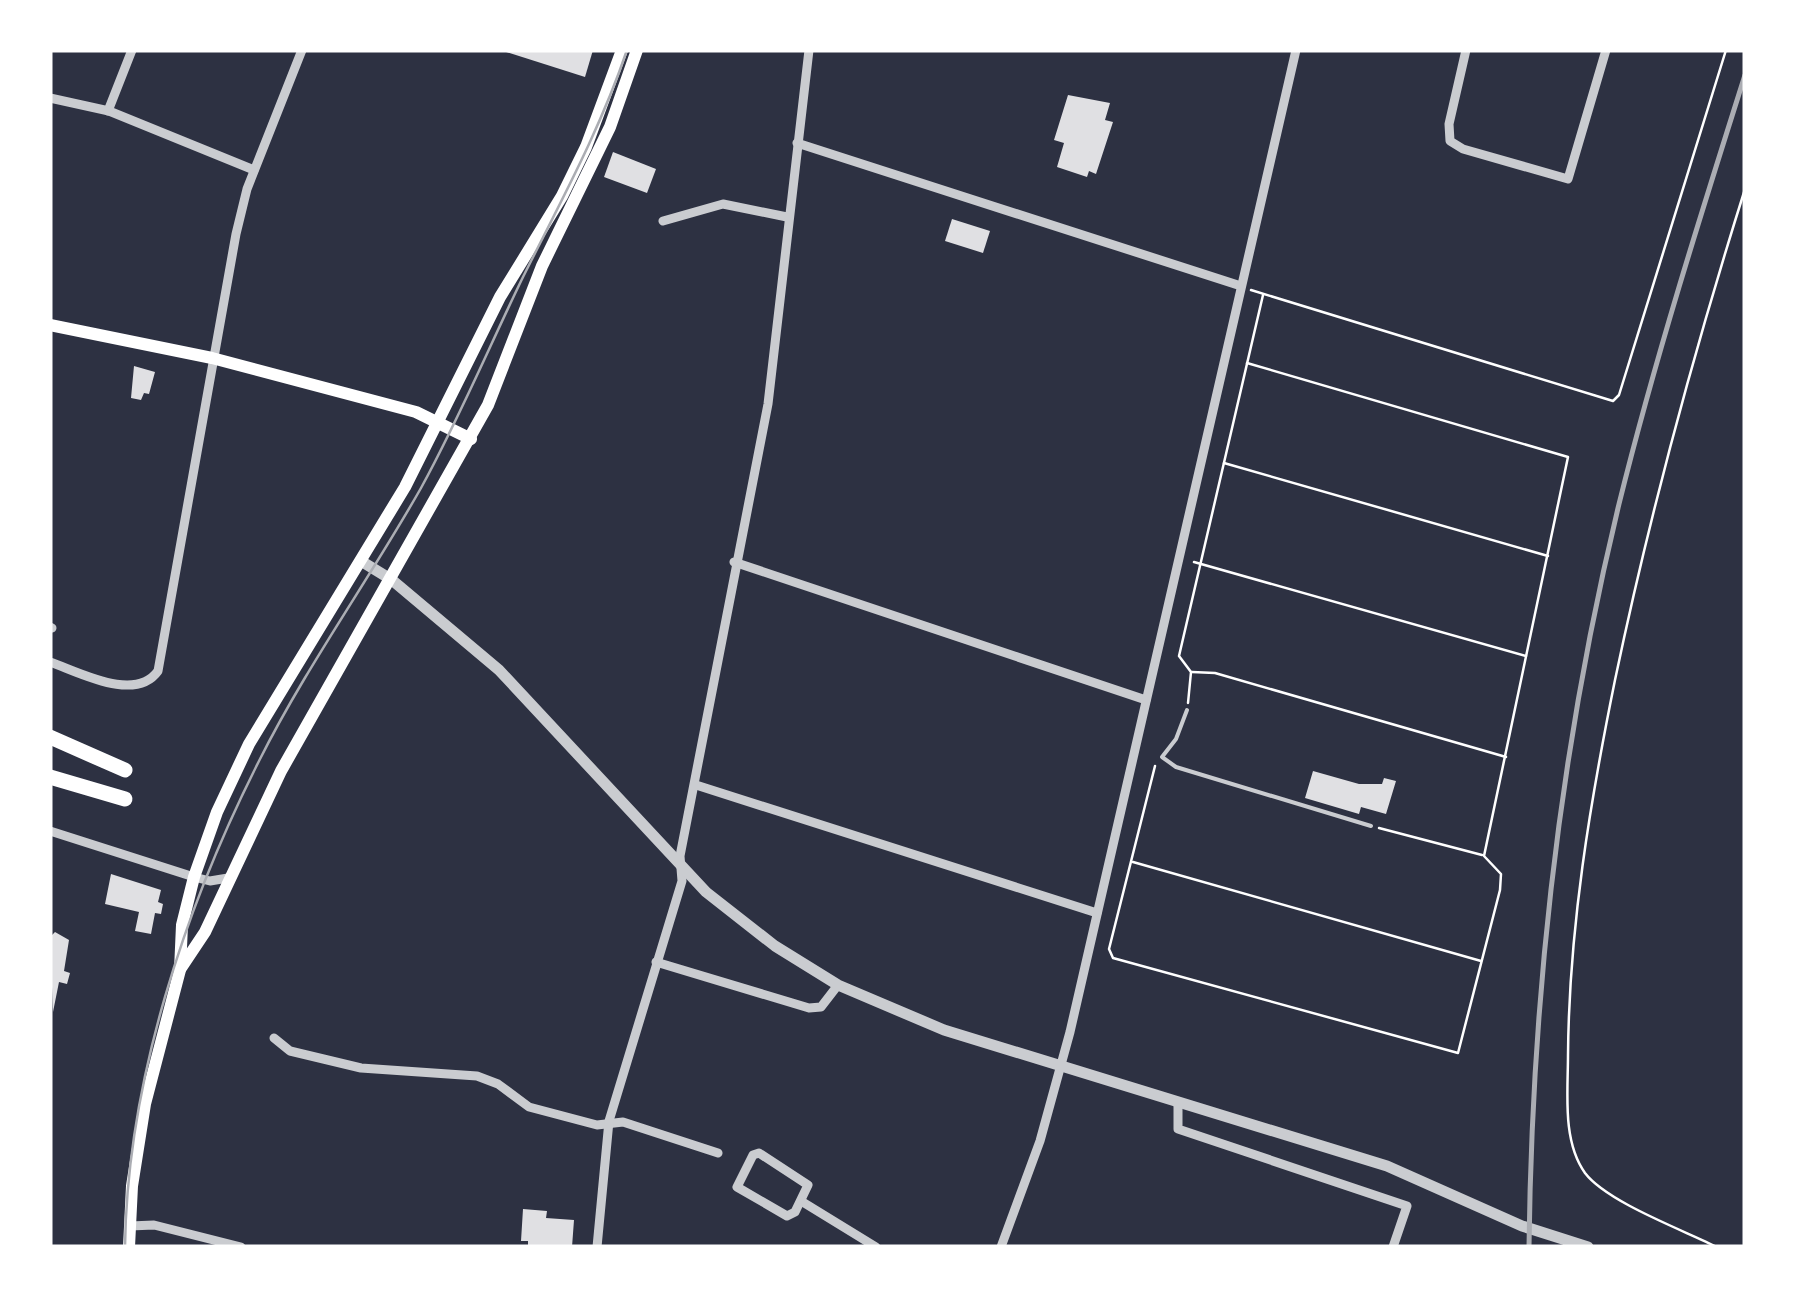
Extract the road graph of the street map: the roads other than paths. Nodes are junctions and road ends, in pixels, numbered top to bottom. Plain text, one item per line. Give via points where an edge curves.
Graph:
1 (132, 50) edge
2 (302, 50) edge
3 (622, 50) edge
4 (637, 50) edge
5 (809, 50) edge
6 (1296, 50) edge
7 (1466, 50) edge
8 (1606, 50) edge
9 (50, 98) edge
10 (108, 111) junction
11 (797, 143) junction
12 (254, 170) junction
13 (787, 218) junction
14 (663, 221) dead end
15 (1242, 286) junction
16 (50, 324) edge
17 (212, 358) junction
18 (440, 422) junction
19 (471, 440) junction
20 (361, 560) junction
21 (734, 562) junction
22 (392, 580) junction
23 (50, 662) edge
24 (1146, 700) junction
25 (1186, 710) road end
26 (50, 736) edge
27 (50, 748) edge
28 (50, 776) edge
29 (696, 786) junction
30 (125, 799) dead end
31 (1372, 826) road end
32 (50, 831) edge
33 (682, 870) junction
34 (194, 877) junction
35 (228, 878) junction
36 (1096, 912) junction
37 (656, 962) junction
38 (180, 970) junction
39 (838, 985) junction
40 (274, 1038) dead end
41 (1060, 1066) junction
42 (1178, 1102) junction
43 (609, 1121) junction
44 (718, 1153) dead end
45 (801, 1202) junction
46 (130, 1226) junction
47 (130, 1247) edge
48 (241, 1247) edge
49 (598, 1247) edge
50 (876, 1247) edge
51 (1001, 1247) edge
52 (1393, 1247) edge
53 (1588, 1247) edge

1 - 10 street
2 - 12 street
3 - 18 main road via 572,175 500,297
4 - 19 main road via 610,127 542,266
5 - 11 street
6 - 15 street
7 - 8 street via 1450,140 1568,179
9 - 10 street
10 - 12 street
11 - 13 street
11 - 15 street
12 - 17 street
13 - 14 street via 723,204
13 - 21 street via 768,404
15 - 24 street
16 - 17 main road
17 - 18 main road
17 - 23 street via 158,670 143,683 121,685
18 - 19 main road
18 - 20 main road
19 - 22 main road
20 - 22 street
20 - 34 main road via 248,744
21 - 24 street
21 - 29 street
22 - 33 street via 499,670
22 - 35 main road via 302,733
24 - 36 street
25 - 31 lane via 1162,757 1176,767
26 - 27 highway via 125,770
28 - 30 highway
29 - 33 street
29 - 36 street
32 - 34 street
33 - 37 street
33 - 39 street via 740,921
34 - 35 street
34 - 38 main road
35 - 38 main road
36 - 41 street
37 - 39 street via 809,1008 821,1007
37 - 43 street
38 - 46 main road via 145,1104
39 - 41 street via 917,1021
40 - 43 street via 290,1051 362,1068 478,1076 529,1107 596,1125
41 - 42 street
41 - 51 street
42 - 52 street via 1178,1129 1407,1206
42 - 53 street via 1387,1166 1505,1219
43 - 44 street
43 - 49 street
45 - 45 street via 782,1216 737,1187 740,1166 753,1155 765,1156 804,1178
45 - 50 street
46 - 47 main road
46 - 48 street via 154,1225

